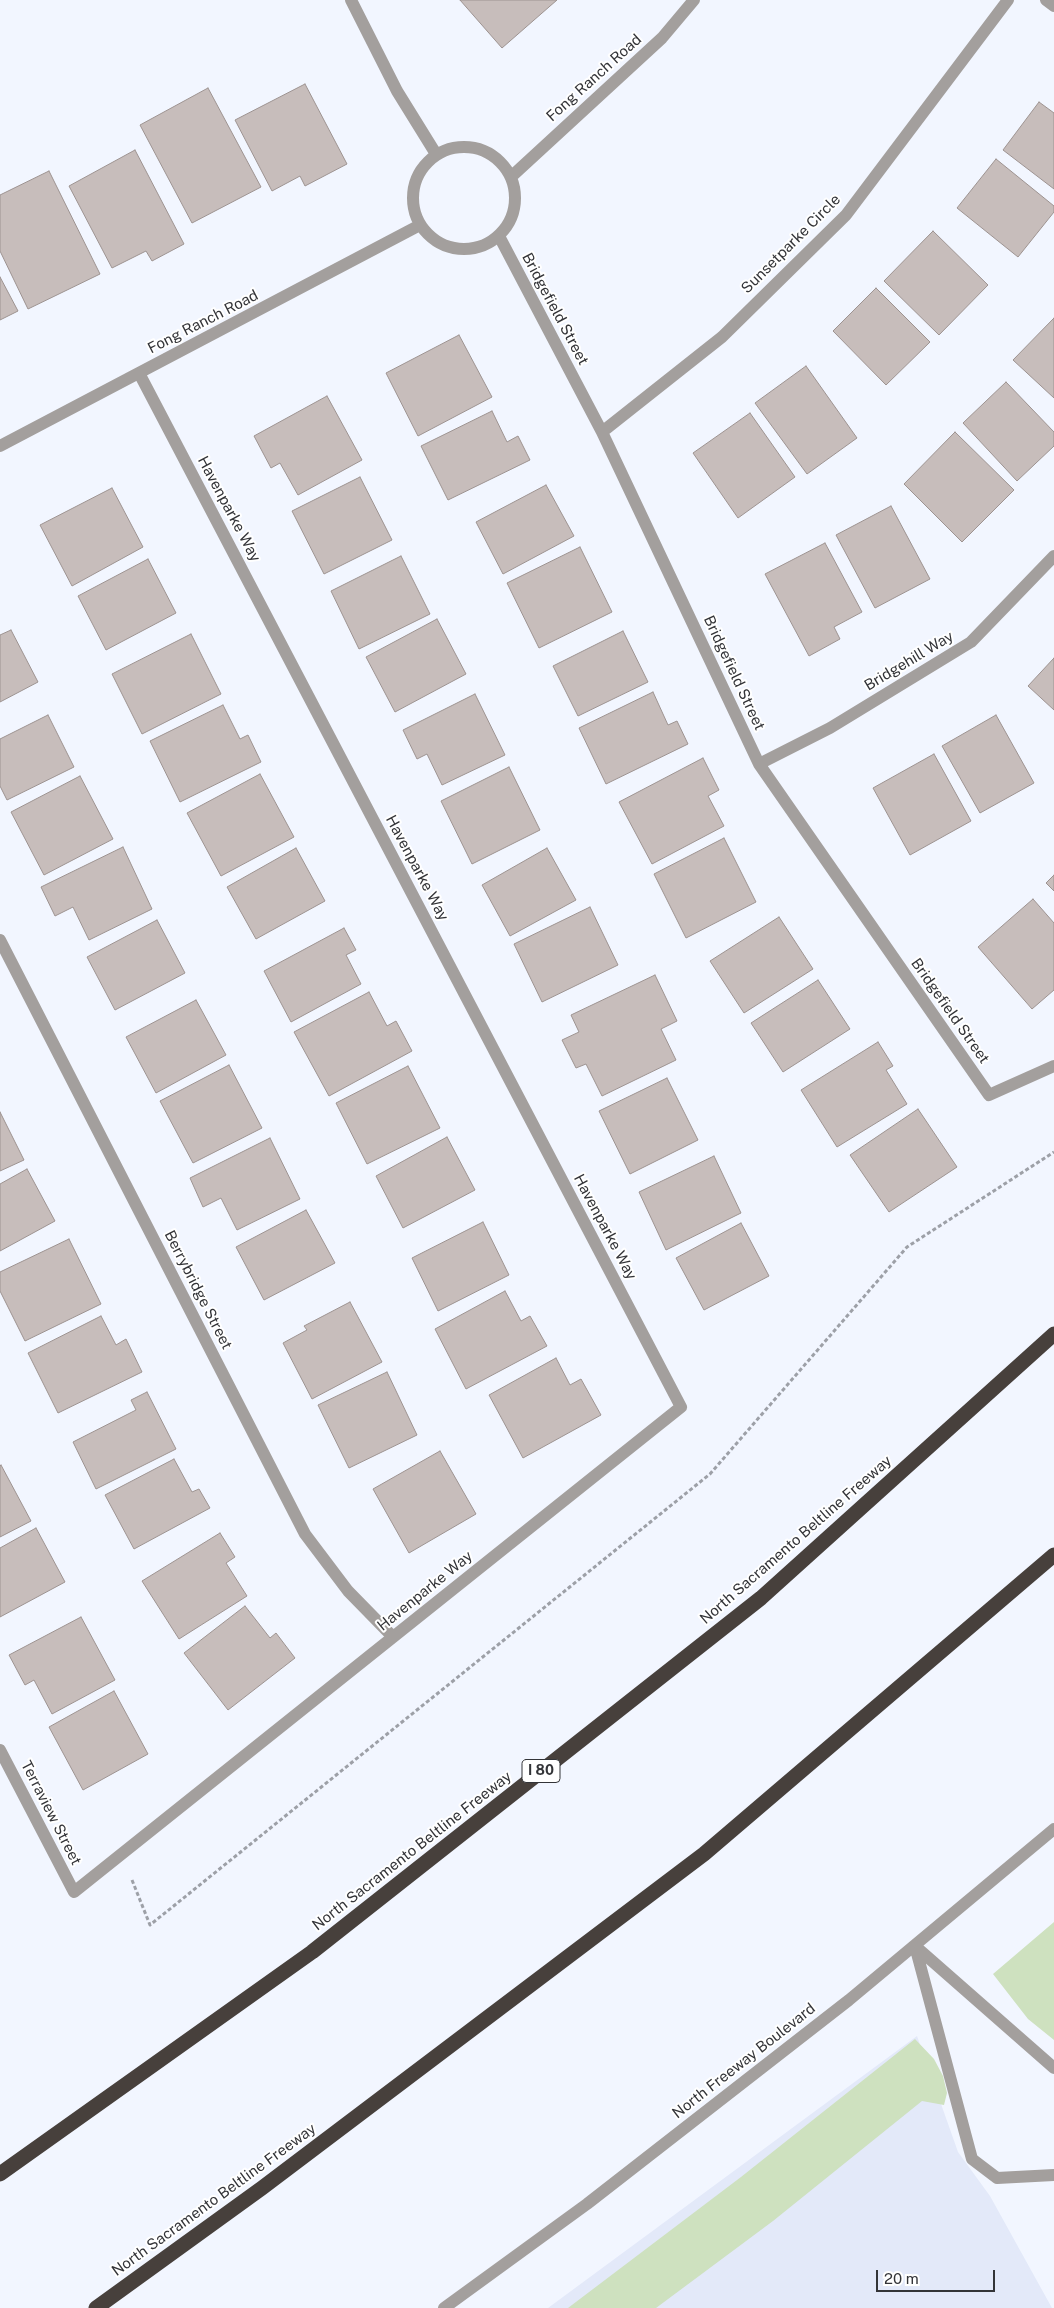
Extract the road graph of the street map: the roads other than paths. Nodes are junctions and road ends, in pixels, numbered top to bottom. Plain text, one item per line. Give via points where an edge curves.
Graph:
1 (351, 0) edge
2 (694, 0) edge
3 (1008, 0) edge
4 (1046, 0) edge
5 (1054, 6) edge
6 (436, 154) junction
7 (512, 176) junction
8 (420, 225) junction
9 (499, 236) junction
10 (139, 373) junction
11 (602, 432) junction
12 (0, 446) edge
13 (1054, 556) edge
14 (759, 764) junction
15 (0, 940) edge
16 (1054, 1066) edge
17 (1054, 1334) edge
18 (1054, 1555) edge
19 (393, 1637) junction
20 (0, 1750) edge
21 (1054, 1829) edge
22 (74, 1892) joint
23 (915, 1946) junction
24 (1054, 2068) edge
25 (0, 2174) edge
26 (1054, 2174) edge
27 (96, 2308) edge
28 (444, 2308) edge

1 - 6 street via 397,91
2 - 7 street, Fong Ranch Road via 662,38
3 - 11 street, Sunsetparke Circle via 846,215 722,337
4 - 5 street
6 - 7 street via 458,146 486,150 501,161
6 - 8 street via 420,171 413,189 413,208
7 - 9 street via 515,209 510,223
8 - 9 street via 432,239 458,249 485,246
8 - 10 street, Fong Ranch Road
9 - 11 street, Bridgefield Street
10 - 12 street, Fong Ranch Road
10 - 19 street, Havenparke Way via 681,1407
11 - 14 street, Bridgefield Street
13 - 14 street, Bridgehill Way via 971,642 830,728
14 - 16 street, Bridgefield Street via 989,1095
15 - 19 street, Berrybridge Street via 305,1534 348,1591
17 - 25 highway, North Sacramento Beltline Freeway / I 80 via 746,1610 312,1952
18 - 27 highway, North Sacramento Beltline Freeway via 704,1854 262,2188
19 - 22 street, Havenparke Way
20 - 22 street, Terraview Street
21 - 23 street, North Freeway Boulevard
23 - 24 street
23 - 26 street via 972,2159 997,2178
23 - 28 street, North Freeway Boulevard via 587,2204

